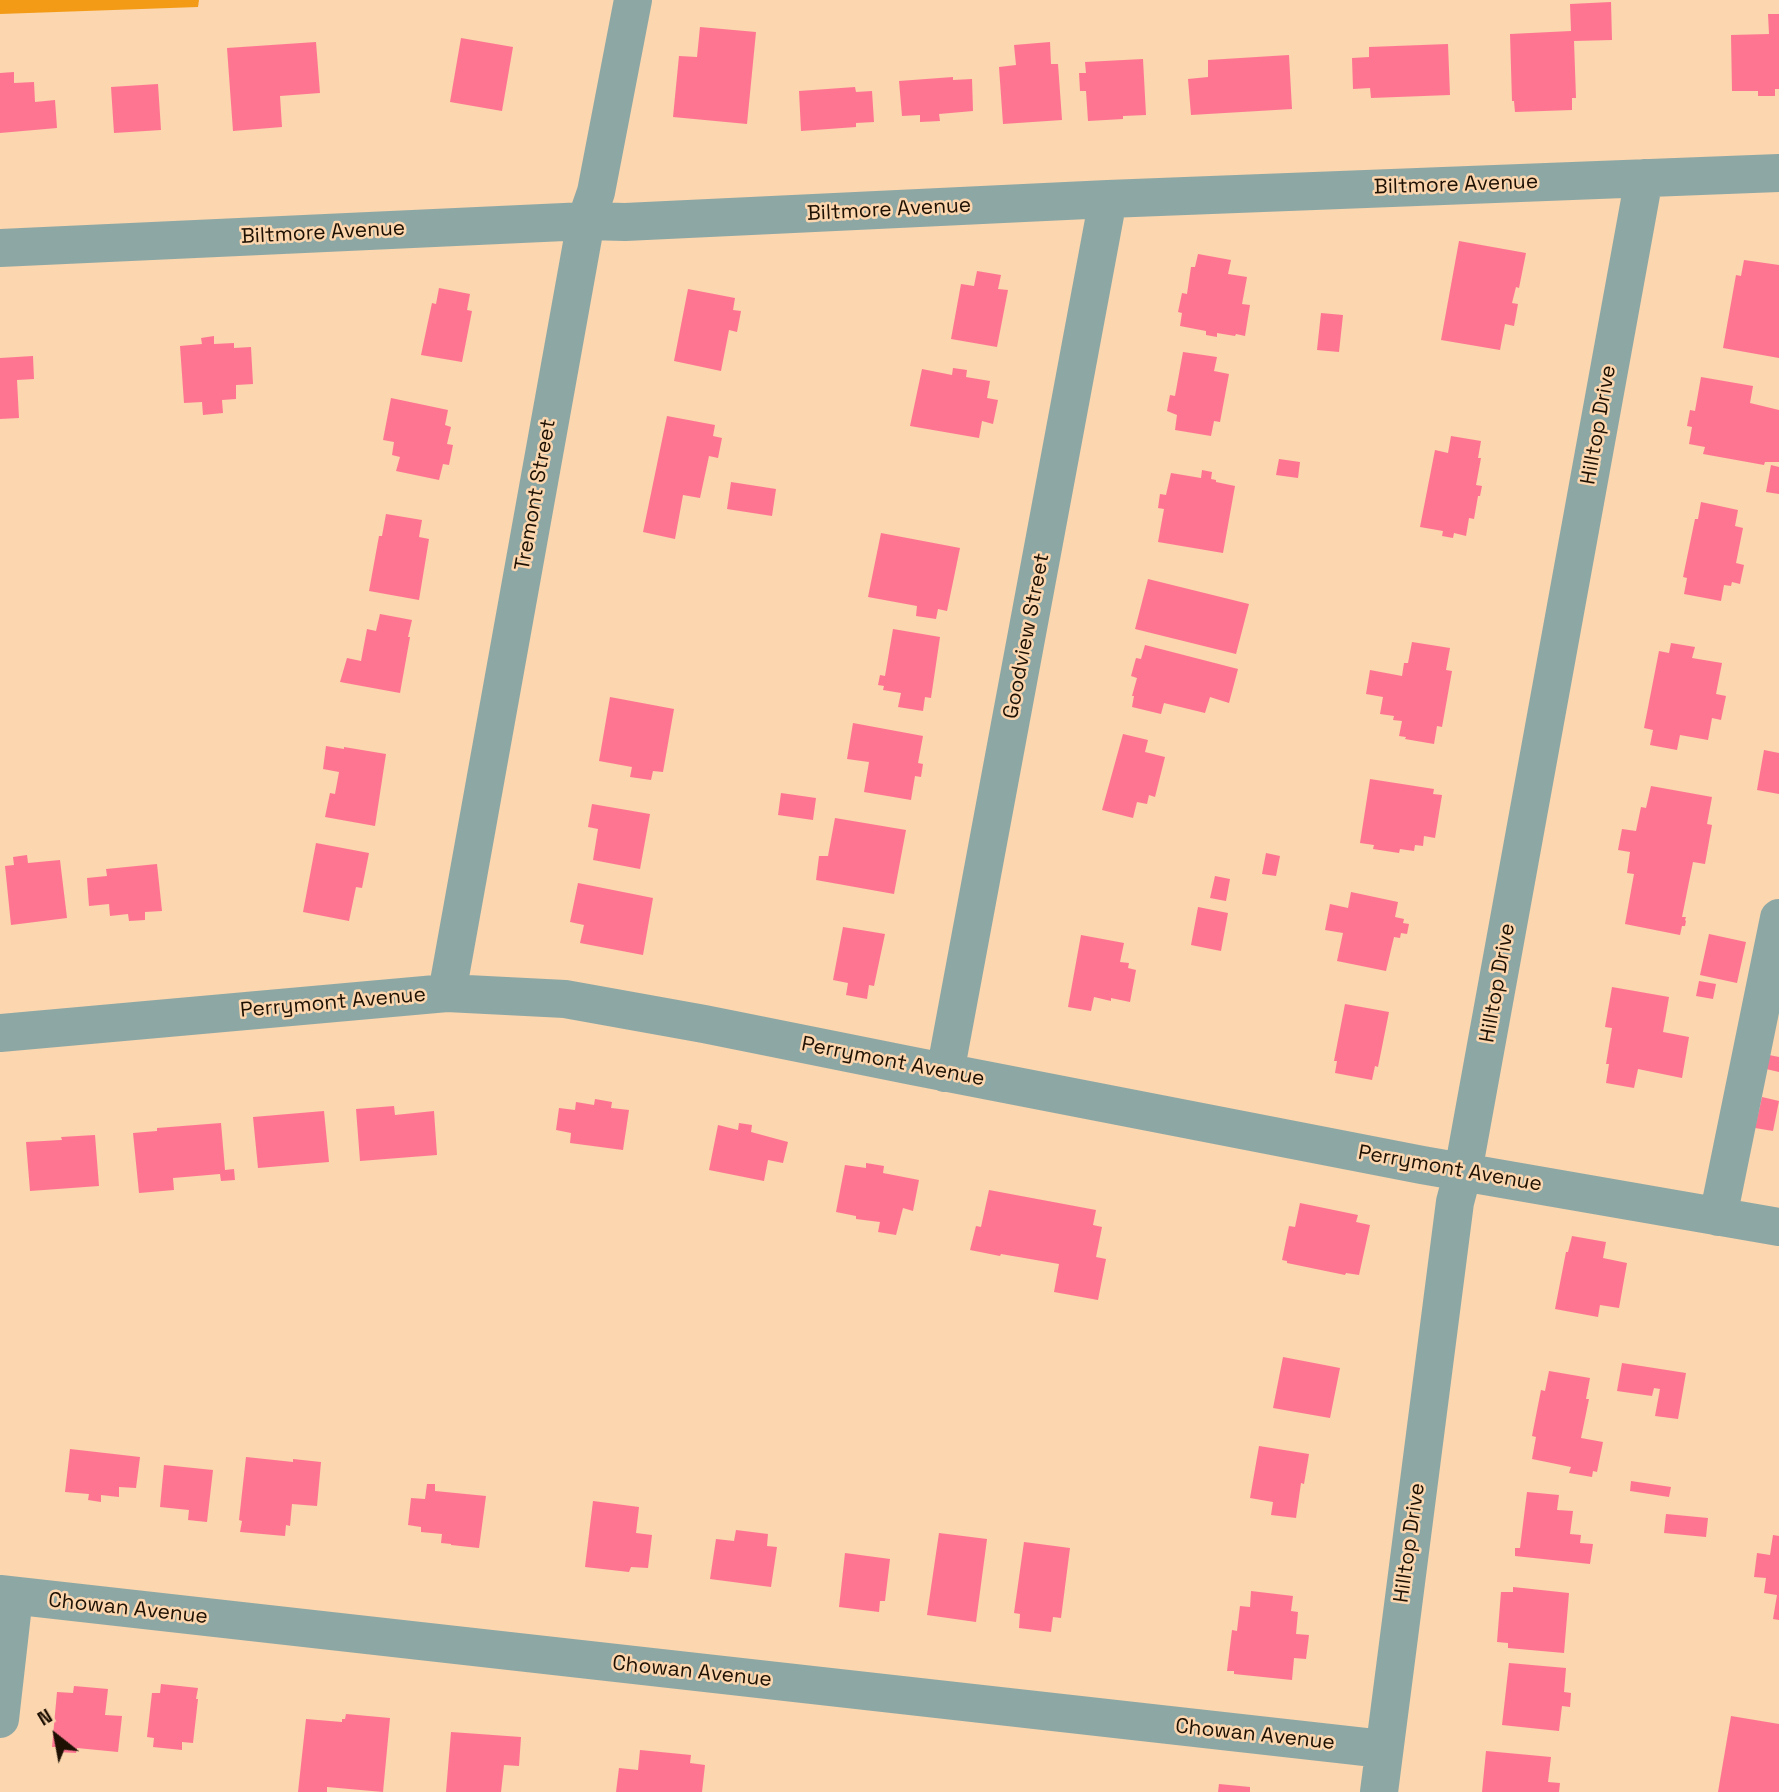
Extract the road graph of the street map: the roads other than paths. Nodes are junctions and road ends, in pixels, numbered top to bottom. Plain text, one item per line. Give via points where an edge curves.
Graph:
1 (633, 0) edge
2 (1779, 173) edge
3 (1644, 178) junction
4 (1108, 199) junction
5 (586, 221) junction
6 (0, 248) edge
7 (1779, 918) edge
8 (447, 993) junction
9 (0, 1033) edge
10 (945, 1073) junction
11 (1463, 1172) junction
12 (1718, 1217) junction
13 (1779, 1227) edge
14 (7, 1595) edge
15 (0, 1719) edge
16 (1383, 1749) junction
17 (1378, 1792) edge

1 - 5 street, Tremont Street via 596,192
2 - 3 street, Biltmore Avenue
3 - 4 street, Biltmore Avenue
3 - 11 street, Hilltop Drive
4 - 5 street, Biltmore Avenue
4 - 10 street, Goodview Street
5 - 6 street, Biltmore Avenue
5 - 8 street, Tremont Street
7 - 12 street
8 - 9 street, Perrymont Avenue
8 - 10 street, Perrymont Avenue via 565,999
10 - 11 street, Perrymont Avenue
11 - 12 street, Perrymont Avenue
11 - 16 street, Hilltop Drive via 1455,1202
12 - 13 street, Perrymont Avenue
14 - 15 street
14 - 16 street, Chowan Avenue
16 - 17 street, Hilltop Drive

